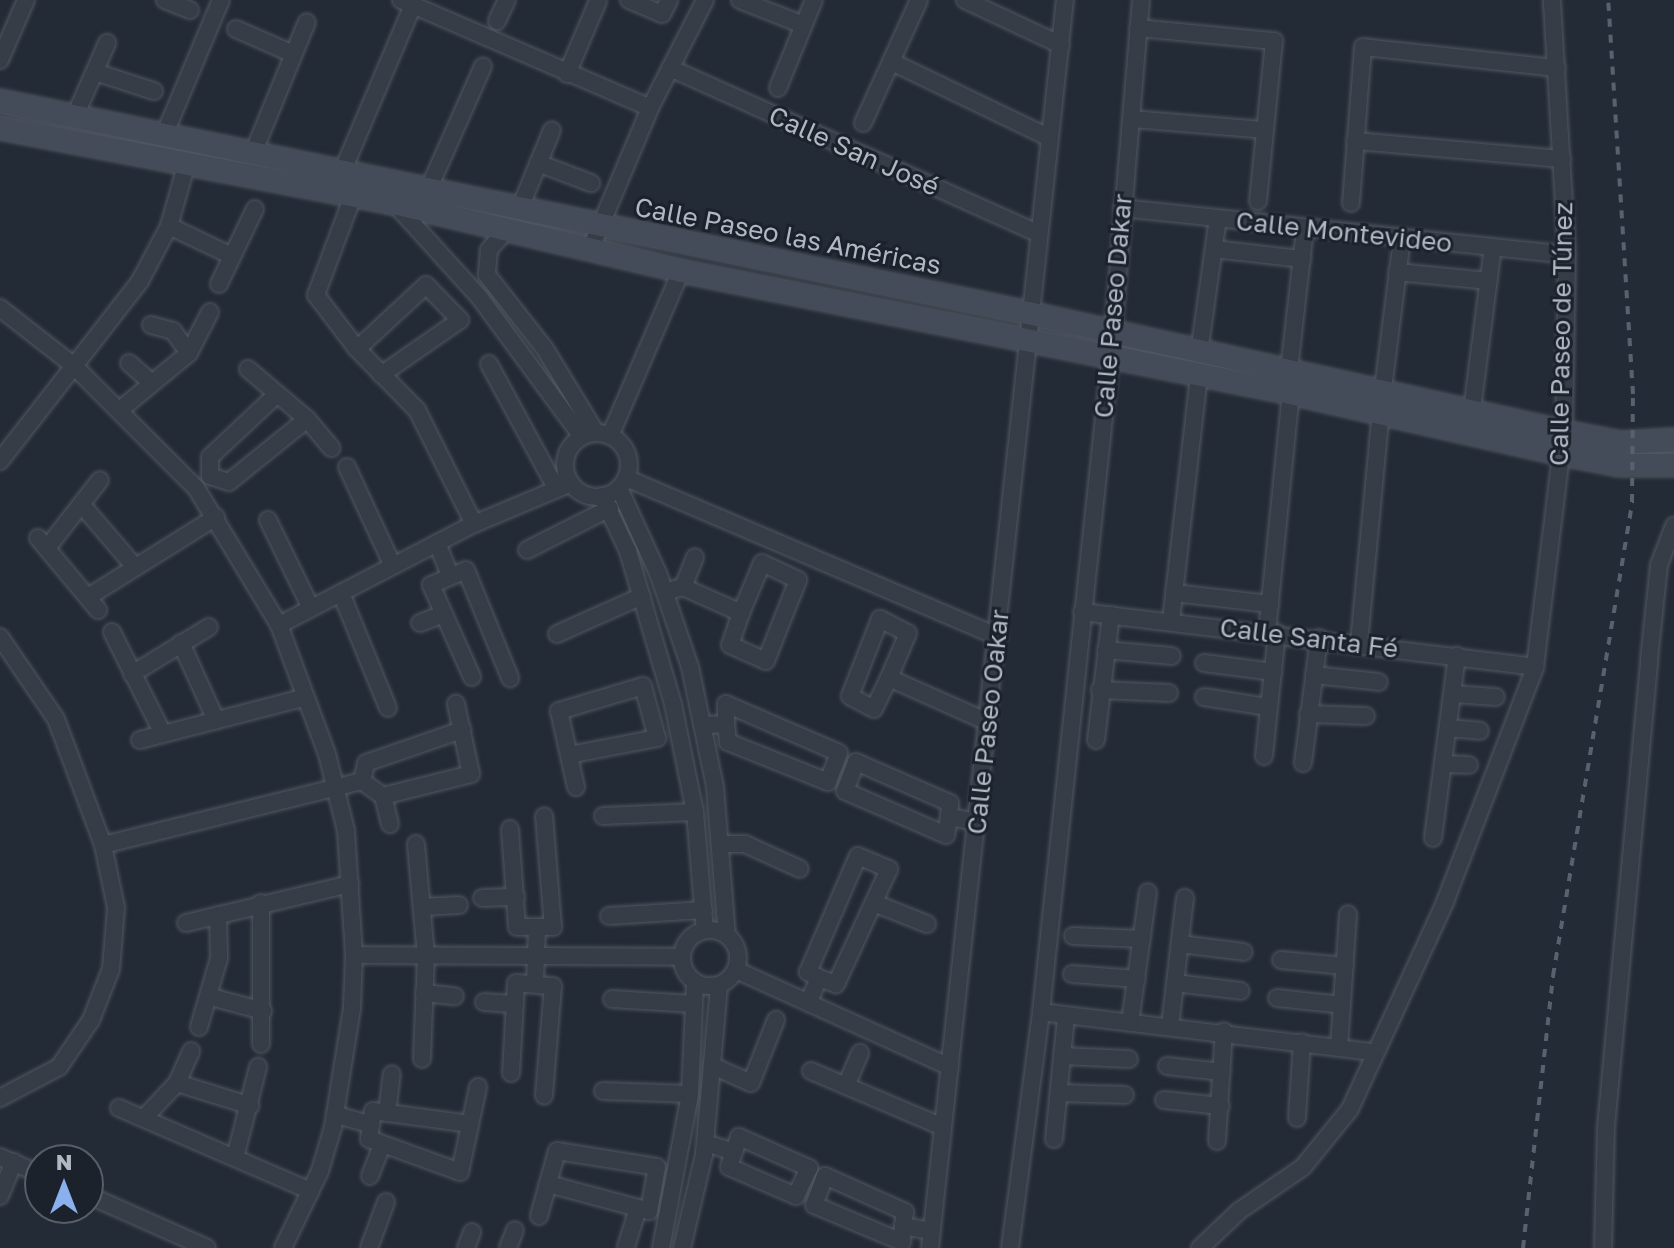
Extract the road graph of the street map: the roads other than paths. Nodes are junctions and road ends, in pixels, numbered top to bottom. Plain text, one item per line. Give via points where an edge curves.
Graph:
1 (26, 0) edge
2 (165, 0) edge
3 (221, 0) edge
4 (507, 0) edge
5 (629, 0) edge
6 (669, 0) edge
7 (705, 0) edge
8 (740, 0) edge
9 (814, 0) edge
10 (919, 0) edge
11 (965, 0) edge
12 (1065, 0) edge
13 (1141, 0) edge
14 (1552, 0) edge
15 (598, 1) edge
16 (407, 3) edge
17 (190, 10) dead end
18 (497, 21) dead end
19 (307, 22) dead end
20 (803, 25) junction
21 (1138, 28) junction
22 (236, 29) dead end
23 (107, 43) dead end
24 (1061, 45) junction
25 (293, 54) junction
26 (0, 60) edge
27 (892, 62) junction
28 (483, 66) dead end
29 (670, 68) junction
30 (1557, 68) junction
31 (95, 72) junction
32 (567, 74) junction
33 (778, 88) dead end
34 (154, 91) dead end
35 (0, 101) edge
36 (650, 108) junction
37 (75, 116) junction
38 (1131, 119) junction
39 (863, 123) dead end
40 (0, 128) edge
41 (552, 130) dead end
42 (1265, 130) junction
43 (165, 133) junction
44 (1048, 137) junction
45 (1355, 141) junction
46 (254, 151) junction
47 (1562, 159) junction
48 (187, 163) junction
49 (538, 163) junction
50 (316, 164) junction
51 (343, 170) junction
52 (591, 183) dead end
53 (309, 187) junction
54 (429, 188) junction
55 (353, 196) junction
56 (1258, 201) dead end
57 (394, 203) junction
58 (1351, 203) dead end
59 (520, 208) junction
60 (1122, 208) junction
61 (255, 209) dead end
62 (1218, 218) junction
63 (598, 225) junction
64 (169, 226) junction
65 (507, 229) junction
66 (1305, 229) junction
67 (1037, 233) junction
68 (1402, 239) junction
69 (1493, 247) junction
70 (591, 248) junction
71 (1214, 249) junction
72 (1567, 255) junction
73 (232, 256) junction
74 (1302, 259) junction
75 (681, 271) junction
76 (1397, 272) junction
77 (1489, 281) junction
78 (219, 284) dead end
79 (0, 308) edge
80 (210, 312) dead end
81 (1028, 313) junction
82 (151, 325) dead end
83 (1113, 333) junction
84 (1026, 340) junction
85 (357, 349) junction
86 (189, 353) junction
87 (1199, 353) junction
88 (1109, 358) junction
89 (129, 363) dead end
90 (489, 364) dead end
91 (73, 365) junction
92 (248, 369) dead end
93 (381, 375) junction
94 (1199, 377) junction
95 (1290, 382) junction
96 (152, 383) junction
97 (1383, 389) junction
98 (275, 396) junction
99 (121, 409) junction
100 (1472, 410) junction
101 (1381, 412) junction
102 (307, 419) junction
103 (596, 435) junction
104 (1674, 440) edge
105 (1563, 443) junction
106 (331, 448) dead end
107 (1646, 455) junction
108 (0, 461) edge
109 (1674, 465) edge
110 (347, 467) dead end
111 (210, 476) junction
112 (100, 480) dead end
113 (622, 483) junction
114 (563, 485) junction
115 (196, 488) junction
116 (606, 502) junction
117 (81, 504) junction
118 (216, 517) junction
119 (268, 520) dead end
120 (474, 524) junction
121 (1674, 526) edge
122 (437, 543) junction
123 (527, 550) dead end
124 (695, 557) dead end
125 (393, 566) junction
126 (135, 567) junction
127 (450, 576) junction
128 (683, 587) junction
129 (665, 592) junction
130 (341, 593) junction
131 (1174, 593) junction
132 (642, 596) junction
133 (1270, 604) junction
134 (311, 608) junction
135 (1082, 612) junction
136 (741, 613) junction
137 (443, 614) junction
138 (1111, 615) junction
139 (1171, 621) junction
140 (420, 623) dead end
141 (279, 625) junction
142 (209, 627) dead end
143 (112, 632) dead end
144 (1272, 633) junction
145 (557, 634) dead end
146 (0, 637) edge
147 (998, 637) junction
148 (1319, 638) junction
149 (181, 643) junction
150 (1359, 643) junction
151 (1106, 650) junction
152 (1172, 656) dead end
153 (1457, 656) junction
154 (1204, 663) dead end
155 (1535, 667) junction
156 (1273, 672) junction
157 (132, 674) junction
158 (1314, 675) junction
159 (472, 677) dead end
160 (510, 678) dead end
161 (889, 678) junction
162 (1379, 682) dead end
163 (1100, 690) junction
164 (1169, 693) dead end
165 (1453, 694) junction
166 (306, 697) junction
167 (1204, 697) dead end
168 (1496, 697) dead end
169 (456, 704) dead end
170 (673, 704) junction
171 (1268, 707) junction
172 (388, 708) dead end
173 (649, 709) junction
174 (1308, 714) junction
175 (1366, 716) dead end
176 (216, 720) junction
177 (988, 722) junction
178 (726, 724) junction
179 (702, 725) junction
180 (1448, 728) junction
181 (462, 730) junction
182 (1480, 731) dead end
183 (163, 734) junction
184 (140, 740) dead end
185 (1096, 740) dead end
186 (569, 755) junction
187 (1264, 756) dead end
188 (1303, 763) dead end
189 (1444, 764) junction
190 (1469, 765) dead end
191 (362, 781) junction
192 (576, 787) dead end
193 (336, 788) junction
194 (383, 796) junction
195 (695, 812) junction
196 (544, 816) dead end
197 (603, 816) dead end
198 (949, 817) junction
199 (977, 822) junction
200 (390, 824) dead end
201 (510, 829) dead end
202 (1433, 838) dead end
203 (416, 844) dead end
204 (721, 844) junction
205 (103, 845) junction
206 (800, 869) dead end
207 (350, 884) junction
208 (1148, 892) dead end
209 (516, 897) junction
210 (482, 898) dead end
211 (1185, 898) dead end
212 (261, 903) junction
213 (874, 903) junction
214 (459, 905) dead end
215 (422, 907) junction
216 (704, 910) junction
217 (1348, 914) dead end
218 (218, 915) junction
219 (609, 916) dead end
220 (186, 923) dead end
221 (927, 924) dead end
222 (537, 927) junction
223 (705, 930) junction
224 (727, 936) junction
225 (1073, 936) dead end
226 (1142, 939) junction
227 (1180, 944) junction
228 (1244, 952) dead end
229 (354, 955) junction
230 (426, 955) junction
231 (537, 957) junction
232 (682, 957) junction
233 (1281, 960) dead end
234 (1345, 966) junction
235 (736, 970) junction
236 (1072, 974) dead end
237 (819, 978) junction
238 (1137, 979) junction
239 (535, 982) junction
240 (695, 982) junction
241 (1175, 983) junction
242 (719, 985) junction
243 (1241, 991) dead end
244 (424, 993) junction
245 (455, 996) dead end
246 (211, 997) junction
247 (1277, 998) dead end
248 (612, 999) dead end
249 (484, 1002) dead end
250 (808, 1003) junction
251 (515, 1004) junction
252 (693, 1004) junction
253 (1342, 1005) junction
254 (263, 1011) junction
255 (1041, 1012) junction
256 (1066, 1017) junction
257 (776, 1020) dead end
258 (1130, 1023) junction
259 (1170, 1026) junction
260 (199, 1027) dead end
261 (1224, 1031) junction
262 (1302, 1042) junction
263 (261, 1044) dead end
264 (1339, 1047) junction
265 (191, 1051) dead end
266 (1373, 1052) junction
267 (860, 1053) dead end
268 (1062, 1056) junction
269 (422, 1059) dead end
270 (1129, 1059) dead end
271 (1167, 1066) dead end
272 (258, 1067) dead end
273 (715, 1067) junction
274 (950, 1067) junction
275 (811, 1071) dead end
276 (1222, 1072) junction
277 (511, 1073) dead end
278 (392, 1074) dead end
279 (177, 1083) junction
280 (846, 1086) junction
281 (478, 1087) dead end
282 (603, 1091) dead end
283 (1059, 1093) junction
284 (690, 1094) junction
285 (1125, 1095) dead end
286 (544, 1096) dead end
287 (0, 1098) edge
288 (1164, 1100) dead end
289 (251, 1106) junction
290 (1221, 1106) junction
291 (119, 1108) dead end
292 (387, 1113) junction
293 (337, 1115) junction
294 (144, 1118) junction
295 (1297, 1118) dead end
296 (470, 1124) junction
297 (371, 1125) junction
298 (943, 1127) junction
299 (1054, 1139) dead end
300 (1217, 1141) dead end
301 (706, 1143) junction
302 (382, 1144) junction
303 (734, 1152) junction
304 (235, 1158) junction
305 (7, 1160) edge
306 (370, 1176) dead end
307 (548, 1184) junction
308 (311, 1191) junction
309 (654, 1192) junction
310 (674, 1195) junction
311 (0, 1196) edge
312 (104, 1202) edge
313 (386, 1202) dead end
314 (638, 1208) junction
315 (539, 1216) dead end
316 (903, 1226) junction
317 (515, 1230) dead end
318 (931, 1240) edge
319 (626, 1247) edge
320 (207, 1248) edge
321 (283, 1248) edge
322 (369, 1248) edge
323 (508, 1248) edge
324 (661, 1248) edge
325 (682, 1248) edge
326 (1010, 1248) edge
327 (1200, 1248) edge
328 (1603, 1248) edge

1 - 26 street
2 - 17 street
3 - 43 street
4 - 18 street
5 - 6 street via 662,14
7 - 29 street
8 - 20 street
9 - 20 street
10 - 27 street
11 - 24 street
12 - 24 street
13 - 21 street, Calle Paseo Dakar
14 - 30 street, Calle Paseo de Túnez
15 - 32 street
16 - 32 street
16 - 51 street
19 - 25 street
20 - 33 street
21 - 38 street, Calle Paseo Dakar
21 - 42 street via 1274,41
22 - 25 street
23 - 31 street
24 - 44 street
25 - 46 street
27 - 39 street
27 - 44 street
28 - 54 street
29 - 36 street
29 - 67 street, Calle San José
30 - 45 street via 1363,47
30 - 47 street, Calle Paseo de Túnez
31 - 34 street
31 - 37 street
32 - 36 street
35 - 37 street, Calle Paseo las Américas
36 - 63 street
37 - 43 street, Calle Paseo las Américas
38 - 42 street
38 - 60 street, Calle Paseo Dakar
40 - 48 street, Calle Paseo las Américas
41 - 49 street
42 - 56 street
43 - 46 street, Calle Paseo las Américas
44 - 67 street
45 - 47 street
45 - 58 street
46 - 50 street, Calle Paseo las Américas
47 - 72 street, Calle Paseo de Túnez
48 - 53 street, Calle Paseo las Américas
48 - 64 street
49 - 52 street
49 - 59 street
50 - 51 street, Calle Paseo las Américas
50 - 53 street
51 - 54 street, Calle Paseo las Américas
53 - 55 street, Calle Paseo las Américas
54 - 59 street, Calle Paseo las Américas
55 - 57 street, Calle Paseo las Américas
55 - 85 street via 316,295
57 - 65 street, Calle Paseo las Américas
57 - 103 street
59 - 63 street, Calle Paseo las Américas
60 - 62 street, Calle Montevideo
60 - 83 street, Calle Paseo Dakar
61 - 73 street
62 - 66 street, Calle Montevideo
62 - 71 street
63 - 70 street
63 - 81 street, Calle Paseo las Américas
64 - 73 street
64 - 91 street via 140,281
65 - 70 street, Calle Paseo las Américas
65 - 103 street via 489,250 487,275 545,349
66 - 68 street, Calle Montevideo
66 - 74 street
67 - 81 street
68 - 69 street, Calle Montevideo
68 - 76 street
69 - 72 street, Calle Montevideo
69 - 77 street
70 - 75 street, Calle Paseo las Américas
71 - 74 street
71 - 87 street
72 - 105 street, Calle Paseo de Túnez
73 - 78 street
74 - 95 street
75 - 84 street, Calle Paseo las Américas
75 - 103 street
76 - 77 street
76 - 97 street
77 - 100 street
79 - 91 street
80 - 86 street
81 - 83 street, Calle Paseo las Américas
81 - 84 street
82 - 86 street via 173,331
83 - 87 street, Calle Paseo las Américas
83 - 88 street, Calle Paseo Dakar
84 - 88 street, Calle Paseo las Américas
84 - 147 street, Calle Paseo Oakar
85 - 93 street
85 - 93 street via 426,285 460,320
86 - 96 street
87 - 95 street, Calle Paseo las Américas
88 - 94 street, Calle Paseo las Américas
88 - 135 street, Calle Paseo Dakar
89 - 96 street
90 - 114 street
91 - 99 street
91 - 108 street
92 - 98 street
93 - 120 street via 417,410
94 - 95 street, Calle Paseo las Américas
94 - 131 street
95 - 97 street, Calle Paseo las Américas
95 - 101 street, Calle Paseo las Américas
95 - 133 street
96 - 99 street
97 - 100 street, Calle Paseo las Américas
98 - 102 street
98 - 111 street via 210,457
99 - 115 street
100 - 105 street, Calle Paseo las Américas
101 - 105 street, Calle Paseo las Américas
101 - 150 street
102 - 106 street
102 - 111 street via 229,482
103 - 113 street via 626,452
103 - 114 street via 566,456
104 - 107 street
105 - 107 street
105 - 155 street, Calle Paseo de Túnez
107 - 109 street
110 - 125 street
111 - 115 street
112 - 117 street
113 - 116 street
113 - 129 street
113 - 147 street
114 - 116 street
114 - 120 street
115 - 118 street
116 - 123 street
116 - 132 street
117 - 126 street
117 - 126 street via 42,543 93,603
118 - 126 street
118 - 141 street
119 - 134 street
120 - 122 street
121 - 328 street via 1659,565 1647,676 1606,1127
122 - 125 street
122 - 127 street
124 - 128 street
125 - 130 street
127 - 137 street via 431,585
127 - 160 street via 466,570
128 - 129 street
128 - 136 street
129 - 179 street
130 - 134 street
130 - 172 street
131 - 133 street
131 - 139 street
132 - 145 street
132 - 170 street
133 - 144 street
134 - 141 street
135 - 138 street, Calle Santa Fé
135 - 255 street
136 - 136 street via 730,645 766,661 798,580 762,563
137 - 140 street
137 - 159 street
138 - 139 street, Calle Santa Fé
138 - 151 street
139 - 144 street, Calle Santa Fé
141 - 166 street
142 - 149 street
143 - 157 street
144 - 148 street, Calle Santa Fé
144 - 156 street
146 - 205 street via 56,719
147 - 177 street, Calle Paseo Oakar
148 - 150 street, Calle Santa Fé
148 - 158 street
149 - 157 street
149 - 176 street
150 - 153 street, Calle Santa Fé
151 - 152 street
151 - 163 street
153 - 155 street, Calle Santa Fé
153 - 165 street
154 - 156 street
155 - 266 street, Calle Paseo de Túnez via 1445,902
156 - 171 street
157 - 183 street
158 - 162 street
158 - 174 street
161 - 161 street via 874,709 850,696 880,619 908,633
161 - 177 street
163 - 164 street
163 - 185 street
165 - 168 street
165 - 180 street
166 - 176 street
166 - 193 street
167 - 171 street
169 - 181 street
170 - 173 street
170 - 195 street
171 - 187 street
173 - 186 street via 657,738
173 - 186 street via 643,686 559,711
174 - 175 street
174 - 188 street
176 - 183 street
177 - 199 street, Calle Paseo Oakar
178 - 178 street via 728,742 828,782 839,753 726,704
178 - 179 street
179 - 204 street
180 - 182 street
180 - 189 street
181 - 191 street via 366,763
181 - 194 street via 471,774
183 - 184 street
186 - 192 street
189 - 190 street
189 - 202 street
191 - 193 street
191 - 194 street
193 - 205 street
193 - 207 street
194 - 200 street
195 - 197 street
195 - 216 street
196 - 222 street via 553,927
198 - 198 street via 946,835 845,791 856,762 950,803
198 - 199 street
199 - 274 street, Calle Paseo Oakar
201 - 209 street
203 - 215 street
204 - 206 street via 745,844
204 - 224 street
205 - 287 street via 116,908 111,969 91,1020 59,1067 21,1092
207 - 212 street
207 - 229 street
208 - 226 street
209 - 210 street
209 - 222 street via 517,927
211 - 227 street
212 - 218 street
212 - 254 street
213 - 221 street
213 - 237 street via 836,984
213 - 237 street via 889,869 858,856 808,972
214 - 215 street
215 - 230 street
216 - 219 street
216 - 223 street
217 - 234 street
218 - 220 street
218 - 246 street via 219,958
222 - 231 street
223 - 224 street
223 - 232 street via 691,937
224 - 235 street via 738,955
225 - 226 street
226 - 238 street
227 - 228 street
227 - 241 street
229 - 230 street
229 - 293 street
230 - 231 street
230 - 244 street
231 - 232 street
231 - 239 street
232 - 240 street
233 - 234 street
234 - 253 street
235 - 242 street
235 - 250 street
236 - 238 street
237 - 250 street
238 - 258 street
239 - 251 street via 516,983
239 - 286 street via 553,986
240 - 242 street
240 - 252 street
241 - 243 street
241 - 259 street
242 - 273 street
244 - 245 street
244 - 269 street
246 - 254 street
246 - 260 street
247 - 253 street
248 - 252 street
249 - 251 street
250 - 274 street
251 - 277 street
252 - 284 street
253 - 264 street
254 - 263 street
255 - 256 street
255 - 326 street
256 - 258 street
256 - 268 street
257 - 273 street via 751,1083
258 - 259 street
259 - 261 street
261 - 262 street
261 - 276 street
262 - 264 street
262 - 295 street
264 - 266 street
265 - 279 street
266 - 327 street, Calle Paseo de Túnez via 1350,1109 1324,1146
267 - 280 street
268 - 270 street
268 - 283 street
271 - 276 street
272 - 289 street
273 - 301 street
274 - 298 street, Calle Paseo Oakar
275 - 280 street
276 - 290 street
278 - 292 street
279 - 289 street
279 - 294 street
280 - 298 street
281 - 296 street
282 - 284 street
283 - 285 street
283 - 299 street
284 - 310 street
288 - 290 street
289 - 304 street
290 - 300 street
291 - 294 street
292 - 296 street
292 - 297 street via 373,1111
293 - 297 street
293 - 308 street
294 - 304 street
296 - 302 street via 460,1172
297 - 302 street via 369,1139
298 - 318 street, Calle Paseo Oakar
301 - 303 street
301 - 325 street
302 - 306 street
303 - 303 street via 729,1167 796,1196 809,1168 739,1137
304 - 308 street
305 - 311 street
307 - 309 street via 557,1151 657,1167
307 - 314 street
307 - 315 street
308 - 321 street
309 - 310 street
309 - 314 street via 649,1211
310 - 324 street
312 - 320 street
313 - 322 street
314 - 319 street
316 - 316 street via 902,1242 814,1205 825,1176 905,1212
316 - 318 street
317 - 323 street

